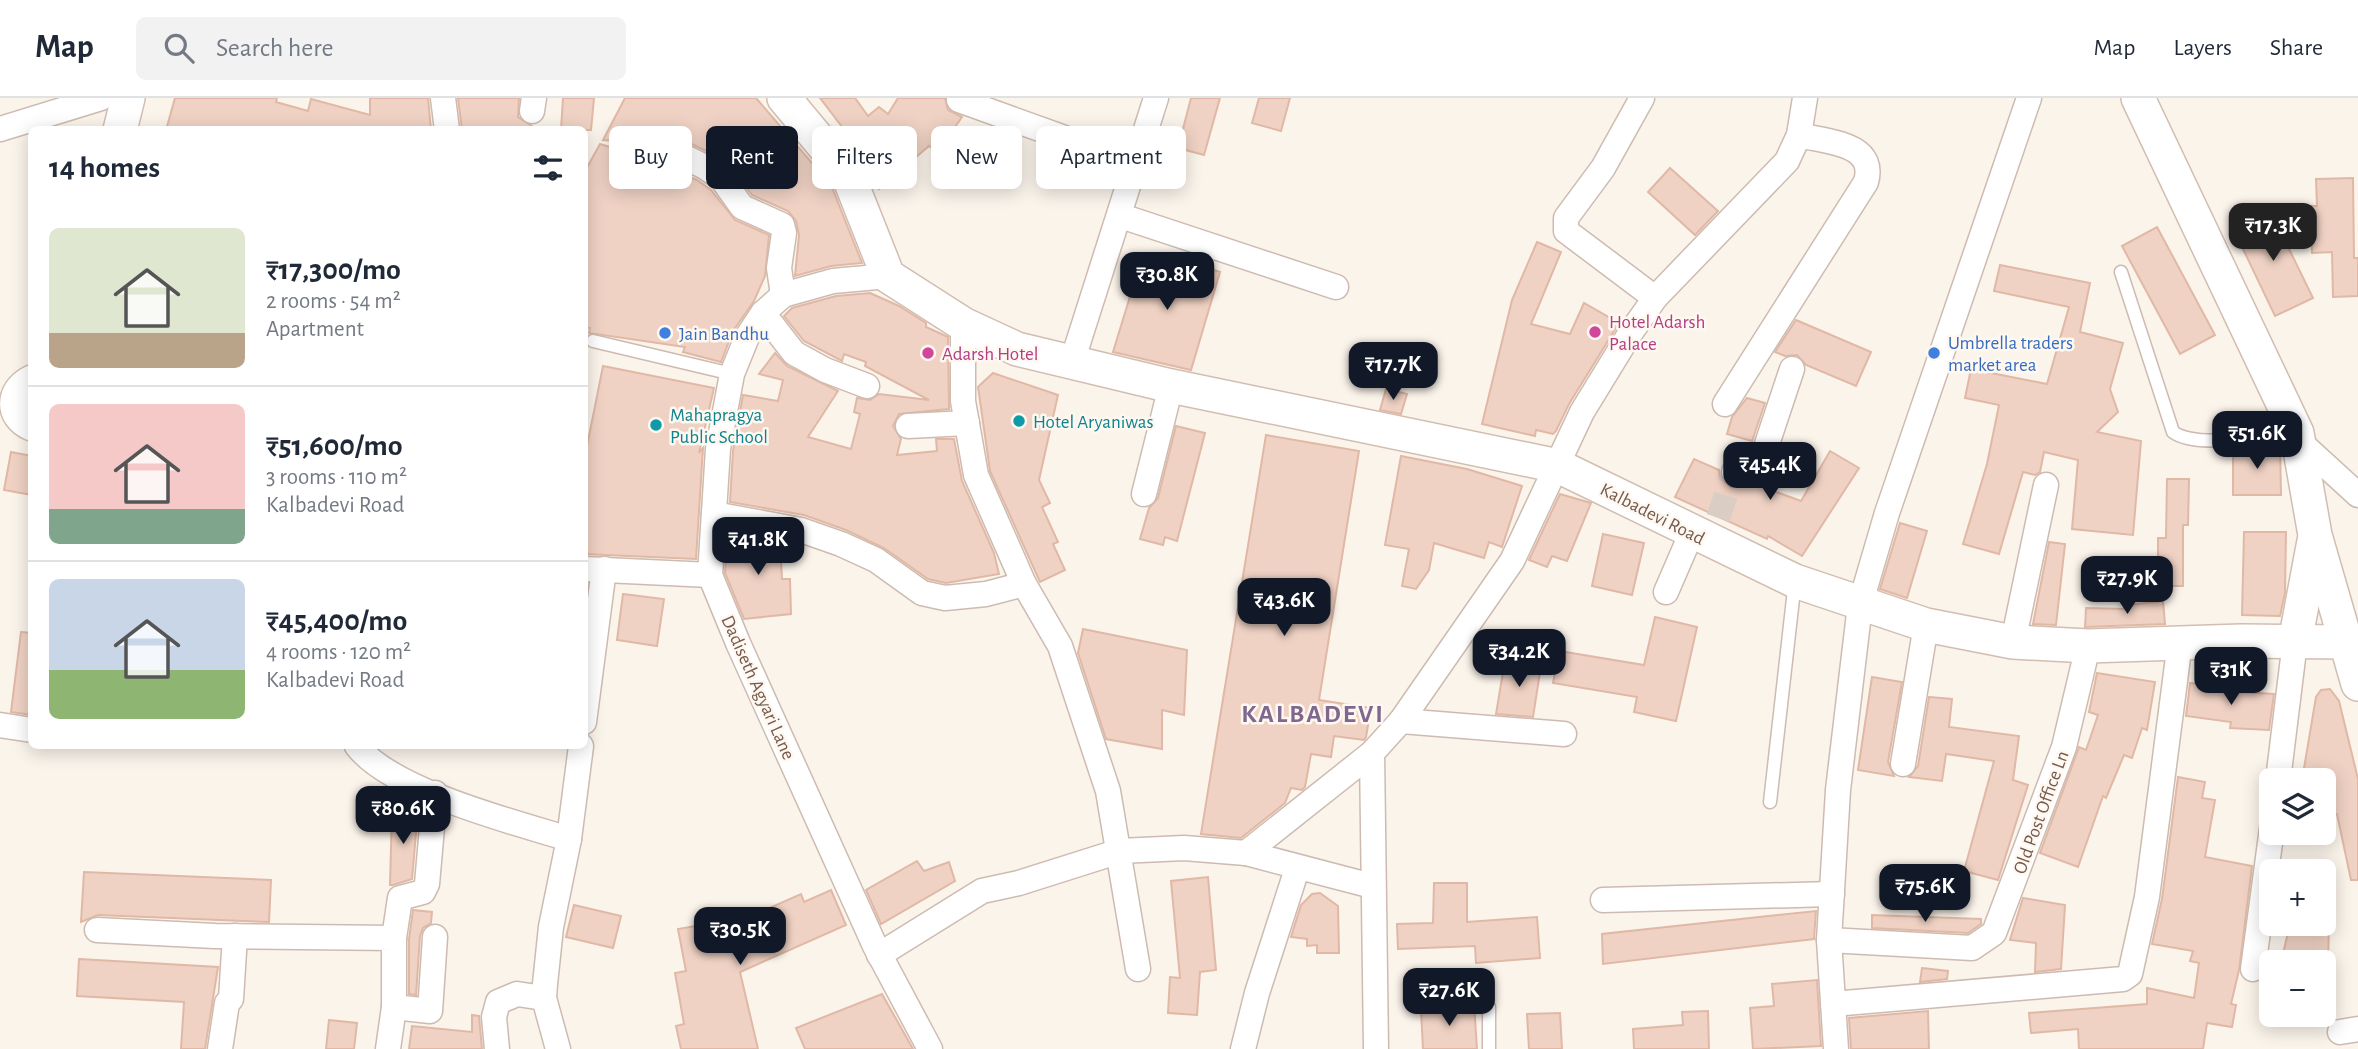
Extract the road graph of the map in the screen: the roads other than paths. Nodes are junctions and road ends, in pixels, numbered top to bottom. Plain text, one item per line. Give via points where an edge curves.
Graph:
1 (101, 98) edge
2 (128, 98) edge
3 (443, 98) edge
4 (784, 98) edge
5 (1156, 98) edge
6 (1642, 98) edge
7 (1805, 98) edge
8 (2029, 98) edge
9 (2138, 98) edge
10 (959, 100) dead end
11 (121, 126) edge
12 (446, 126) edge
13 (1148, 126) edge
14 (1036, 128) edge
15 (0, 129) edge
16 (1799, 135) junction
17 (692, 160) edge
18 (1129, 189) edge
19 (1121, 216) junction
20 (2121, 272) dead end
21 (888, 276) junction
22 (1336, 287) dead end
23 (783, 295) junction
24 (1655, 298) junction
25 (764, 313) junction
26 (963, 324) junction
27 (593, 341) dead end
28 (1072, 362) junction
29 (1792, 369) dead end
30 (732, 374) junction
31 (28, 386) edge
32 (867, 386) dead end
33 (1171, 386) junction
34 (1725, 404) dead end
35 (967, 423) junction
36 (18, 424) edge
37 (908, 426) dead end
38 (2299, 438) junction
39 (1558, 466) junction
40 (1734, 472) tunnel mouth
41 (2046, 485) dead end
42 (1144, 494) dead end
43 (2358, 495) edge
44 (714, 514) junction
45 (1707, 531) junction
46 (2315, 536) junction
47 (594, 569) edge
48 (710, 575) junction
49 (1795, 581) junction
50 (1024, 584) junction
51 (1666, 593) dead end
52 (1860, 605) junction
53 (1926, 625) junction
54 (2013, 642) junction
55 (2180, 642) junction
56 (2295, 642) junction
57 (2353, 642) edge
58 (2088, 646) junction
59 (588, 661) edge
60 (2358, 684) edge
61 (1402, 721) junction
62 (0, 725) edge
63 (28, 729) edge
64 (1563, 734) dead end
65 (359, 749) edge
66 (581, 749) edge
67 (1372, 752) junction
68 (1903, 764) dead end
69 (2279, 768) edge
70 (435, 793) junction
71 (1770, 802) dead end
72 (569, 839) junction
73 (2270, 845) edge
74 (1120, 851) junction
75 (1246, 853) junction
76 (1297, 869) junction
77 (1373, 886) junction
78 (1832, 894) junction
79 (1603, 900) dead end
80 (97, 930) dead end
81 (235, 936) junction
82 (435, 937) dead end
83 (394, 938) junction
84 (1829, 940) junction
85 (879, 955) junction
86 (1138, 969) dead end
87 (2253, 969) dead end
88 (544, 998) junction
89 (1833, 1004) junction
90 (394, 1007) junction
91 (1489, 1007) dead end
92 (220, 1049) edge
93 (388, 1049) edge
94 (497, 1049) edge
95 (558, 1049) edge
96 (930, 1049) edge
97 (1243, 1049) edge
98 (1376, 1049) edge
99 (1489, 1049) edge
100 (1836, 1049) edge

1 - 15 street
2 - 11 main road
3 - 12 street
4 - 21 main road via 848,175
5 - 13 street
6 - 24 street via 1603,167 1566,218 1566,231
7 - 16 street
8 - 52 street
9 - 38 main road
10 - 14 street
16 - 24 street via 1787,161
16 - 34 street via 1858,151 1866,159 1866,182
17 - 23 street via 722,179 742,207 782,225 779,268
18 - 19 street
19 - 22 street
19 - 28 street
20 - 38 lane via 2174,432 2182,438 2216,440
21 - 23 street, Dadiseth Agyari Lane via 833,281
21 - 26 main road, Kalbadevi Road
23 - 25 street, Dadiseth Agyari Lane
24 - 39 street via 1582,412
25 - 30 street, Dadiseth Agyari Lane via 747,337
25 - 32 street via 794,353
26 - 28 main road, Kalbadevi Road via 1017,349
26 - 35 street
27 - 30 lane
28 - 33 main road, Kalbadevi Road
29 - 40 street via 1764,453 1746,457
30 - 44 street, Dadiseth Agyari Lane via 718,449
31 - 36 main road via 17,397
33 - 39 main road, Kalbadevi Road
33 - 42 street
35 - 37 street
35 - 50 street via 975,475
38 - 43 street
38 - 46 main road
39 - 45 main road, Kalbadevi Road
39 - 61 street via 1512,561
41 - 54 street
44 - 48 street, Dadiseth Agyari Lane
44 - 50 street via 801,530 841,544 876,560 922,593 945,598
45 - 49 main road, Kalbadevi Road
45 - 51 street
46 - 56 main road
46 - 57 main road
47 - 48 street
47 - 59 street
48 - 85 street, Dadiseth Agyari Lane
49 - 52 main road, Kalbadevi Road
49 - 71 lane
50 - 74 street via 1060,646 1108,791
52 - 53 main road, Kalbadevi Road
52 - 78 street via 1838,790
53 - 54 main road, Kalbadevi Road
53 - 68 street
54 - 58 main road, Kalbadevi Road
55 - 56 main road, Kalbadevi Road
55 - 58 main road, Kalbadevi Road
55 - 89 street via 2147,897 2130,974 2123,979 1995,992
56 - 57 main road, Kalbadevi Road
56 - 69 street
57 - 60 main road
58 - 84 street, Old Post Office Ln via 2064,747 1994,933 1972,948
61 - 64 street
61 - 67 street
62 - 63 street
65 - 70 street via 416,788
66 - 72 street
67 - 75 street
67 - 77 street
70 - 72 street
70 - 83 street via 427,884 423,892 400,898
72 - 88 street via 551,927
73 - 87 street
74 - 75 street via 1184,848
74 - 85 street via 982,891
74 - 86 street
75 - 76 street
76 - 77 street
76 - 97 street
77 - 98 street
78 - 79 street
78 - 84 street
80 - 81 street
81 - 83 street
81 - 92 street via 231,999
82 - 90 street via 430,1010
83 - 90 street
84 - 89 street
85 - 96 street, Dadiseth Agyari Lane
88 - 94 street via 517,994 498,1002 494,1017
88 - 95 street
89 - 100 street
90 - 93 street
91 - 99 lane

